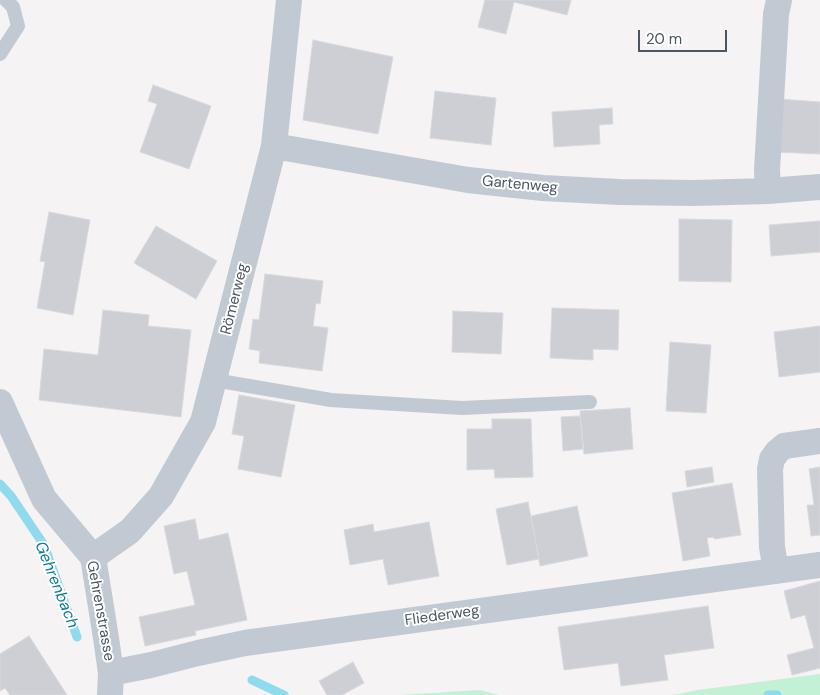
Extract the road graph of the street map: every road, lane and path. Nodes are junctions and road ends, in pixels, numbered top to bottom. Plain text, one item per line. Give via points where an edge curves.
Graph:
1 (6, 0) edge
2 (289, 0) edge
3 (779, 0) edge
4 (0, 54) edge
5 (274, 146) junction
6 (820, 187) edge
7 (768, 191) junction
8 (214, 380) junction
9 (0, 402) edge
10 (590, 402) dead end
11 (820, 441) edge
12 (93, 557) junction
13 (820, 564) edge
14 (776, 571) junction
15 (110, 684) edge

1 - 4 lane via 13,8 18,26
2 - 5 street, Römerweg
3 - 7 street
5 - 7 street, Gartenweg via 468,180 543,188 684,193
5 - 8 street, Römerweg
6 - 7 street, Gartenweg
8 - 10 lane via 331,400 462,408
8 - 12 street, Römerweg via 203,422 161,496 130,531
9 - 12 street, Gehrenstrasse via 44,499
11 - 14 street via 784,446 772,459 772,547
12 - 15 street, Gehrenstrasse
13 - 14 street, Fliederweg
14 - 15 street, Fliederweg via 245,643 151,666

